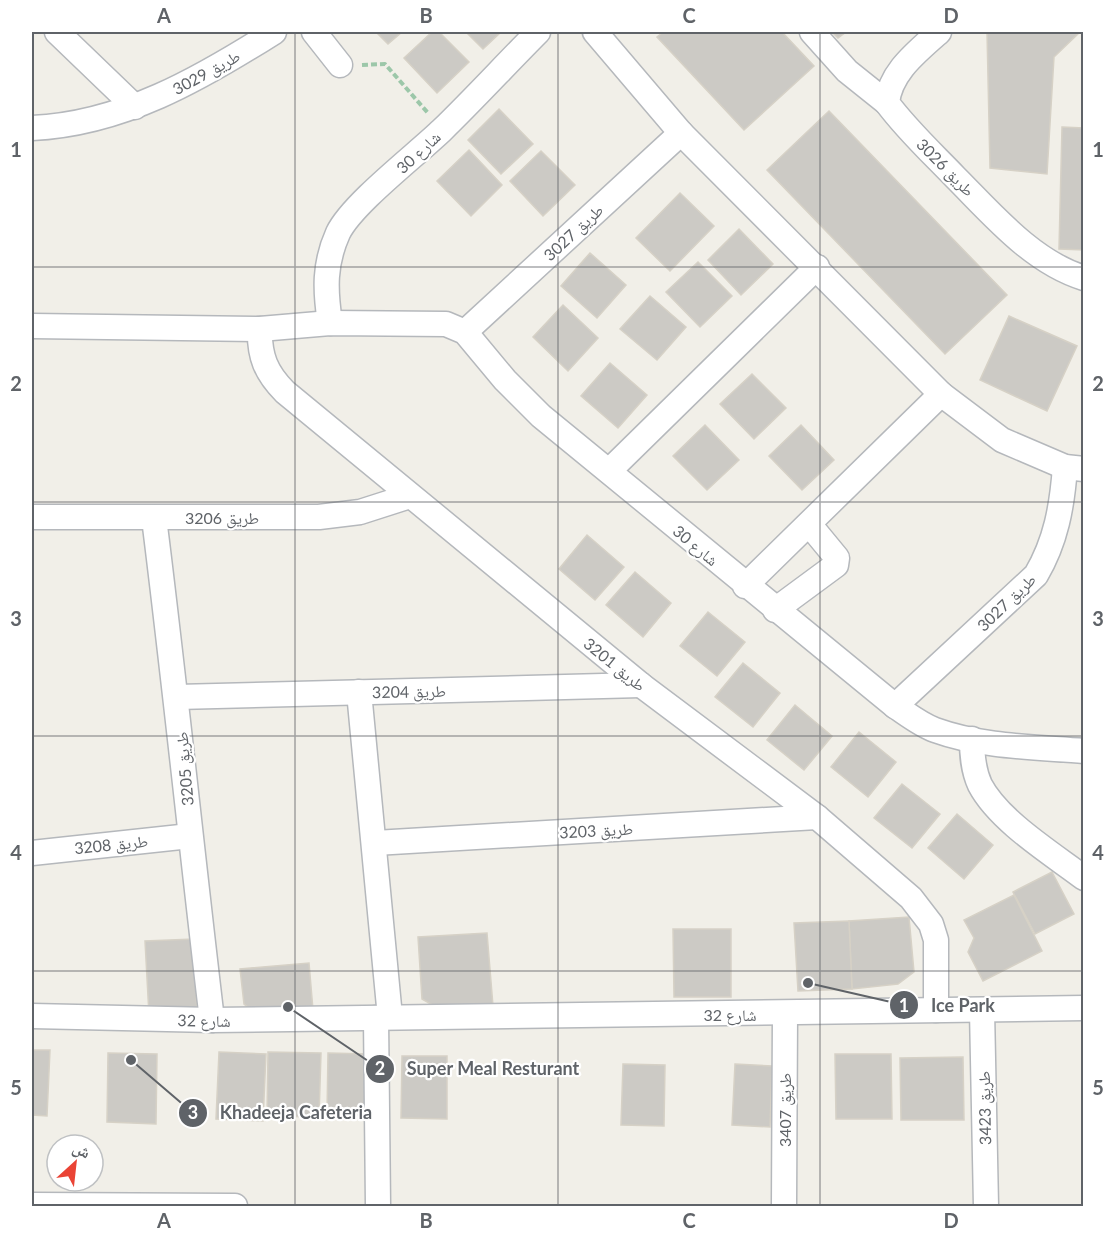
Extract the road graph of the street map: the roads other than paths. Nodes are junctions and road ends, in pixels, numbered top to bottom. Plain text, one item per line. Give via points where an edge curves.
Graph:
1 (57, 32) edge
2 (274, 32) edge
3 (314, 32) edge
4 (538, 32) edge
5 (812, 32) edge
6 (939, 32) edge
7 (599, 33) edge
8 (340, 65) road end
9 (887, 103) junction
10 (135, 107) junction
11 (32, 128) edge
12 (681, 133) junction
13 (817, 267) junction
14 (1083, 278) edge
15 (330, 323) junction
16 (32, 326) edge
17 (260, 329) junction
18 (465, 332) junction
19 (941, 394) junction
20 (1074, 468) edge
21 (609, 471) junction
22 (410, 496) junction
23 (32, 517) edge
24 (154, 518) junction
25 (808, 524) junction
26 (745, 586) junction
27 (775, 610) junction
28 (641, 685) junction
29 (359, 692) junction
30 (177, 696) junction
31 (895, 706) junction
32 (972, 739) junction
33 (1083, 751) edge
34 (817, 817) junction
35 (190, 836) junction
36 (375, 843) junction
37 (32, 853) edge
38 (1083, 878) edge
39 (1083, 1008) edge
40 (936, 1010) junction
41 (982, 1010) junction
42 (785, 1014) junction
43 (32, 1016) edge
44 (383, 1017) junction
45 (212, 1020) junction
46 (32, 1205) edge
47 (236, 1206) edge
48 (378, 1206) edge
49 (784, 1206) edge
50 (986, 1206) edge

1 - 10 street
2 - 10 street, طريق 3029 via 187,85
3 - 8 street
4 - 15 street, شارع 30 via 358,208 340,231 328,259 325,290
5 - 9 street, طريق 3026 via 847,71
6 - 9 street via 897,74 889,86
7 - 12 street, طريق 3027
9 - 14 street, طريق 3026 via 997,218 1044,259
10 - 11 street, طريق 3029
12 - 13 street, طريق 3027
12 - 18 street, طريق 3027
13 - 19 street, طريق 3027
13 - 21 street
15 - 17 street
15 - 18 street via 435,323 456,326
16 - 17 street
17 - 22 street, طريق 3201 via 262,360 276,383
18 - 21 street, شارع 30 via 523,399
19 - 20 street, طريق 3027 via 1002,440
19 - 25 street
20 - 31 street, طريق 3027 via 1049,554 1036,575
21 - 26 street, شارع 30
22 - 24 street, طريق 3206 via 340,515
22 - 28 street, طريق 3201
23 - 24 street, طريق 3206
24 - 30 street, طريق 3205
25 - 26 street
25 - 27 street via 837,558 836,565
26 - 27 street, شارع 30
27 - 31 street, شارع 30
28 - 29 street, طريق 3204
28 - 34 street, طريق 3201
29 - 30 street, طريق 3204
29 - 36 street
30 - 35 street, طريق 3205
31 - 32 street, شارع 30 via 934,730
32 - 33 street, شارع 30
32 - 38 street via 972,761 991,802
34 - 36 street, طريق 3203
34 - 40 street, طريق 3201 via 927,916 936,940
35 - 37 street, طريق 3208
35 - 45 street, طريق 3205
36 - 44 street
39 - 41 street, شارع 32
40 - 41 street, شارع 32
40 - 42 street, شارع 32
41 - 50 street, طريق 3423
42 - 44 street, شارع 32
42 - 49 street, طريق 3407
43 - 45 street, شارع 32
44 - 45 street, شارع 32
44 - 48 street
46 - 47 street

